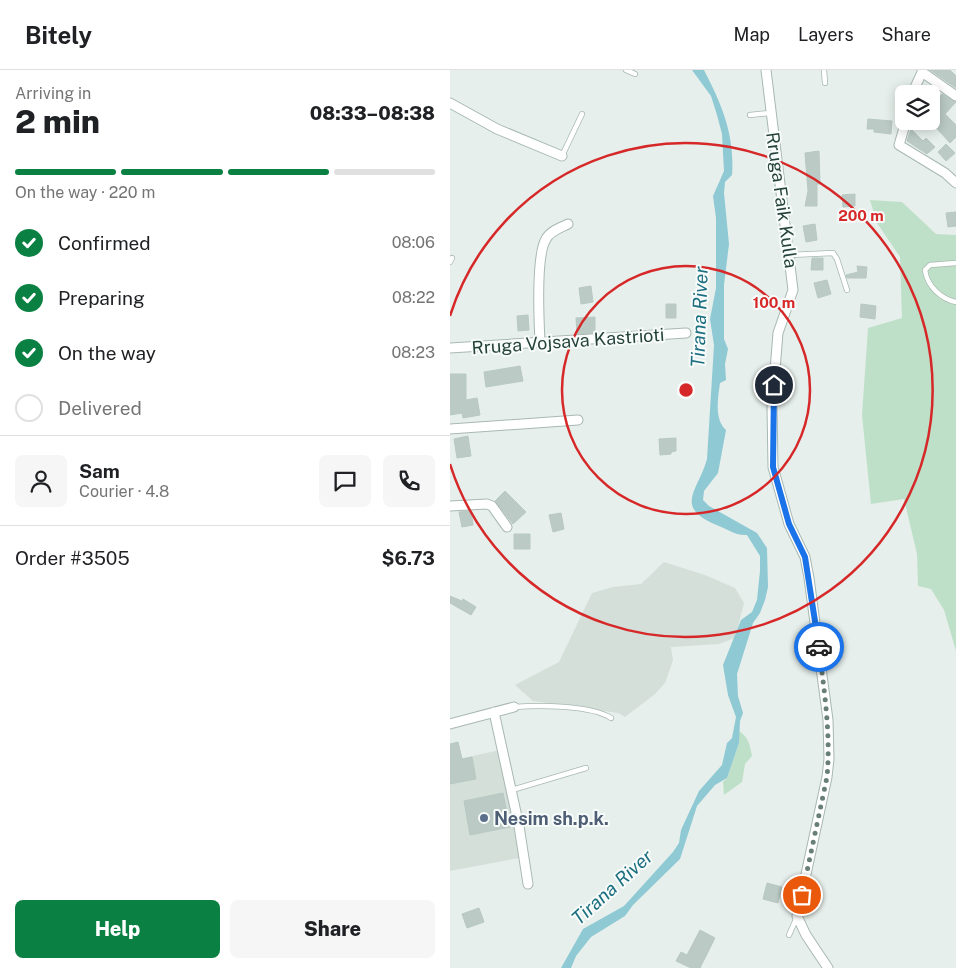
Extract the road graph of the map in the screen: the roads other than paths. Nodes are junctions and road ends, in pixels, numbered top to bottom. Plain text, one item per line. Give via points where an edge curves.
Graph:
1 (626, 70) edge
2 (766, 70) edge
3 (824, 70) edge
4 (922, 71) edge
5 (634, 74) dead end
6 (824, 83) dead end
7 (916, 85) edge
8 (956, 96) edge
9 (450, 102) edge
10 (770, 113) junction
11 (582, 114) dead end
12 (750, 115) dead end
13 (903, 130) edge
14 (562, 156) joint
15 (956, 183) edge
16 (568, 224) dead end
17 (790, 255) junction
18 (956, 263) edge
19 (846, 290) dead end
20 (956, 302) edge
21 (686, 333) dead end
22 (540, 342) junction
23 (450, 348) edge
24 (578, 420) dead end
25 (450, 429) edge
26 (450, 506) edge
27 (507, 527) dead end
28 (514, 707) joint
29 (494, 712) junction
30 (611, 718) dead end
31 (450, 724) edge
32 (586, 768) dead end
33 (512, 790) junction
34 (528, 884) dead end
35 (797, 916) junction
36 (789, 935) dead end
37 (828, 968) edge

1 - 5 lane
2 - 10 street, Rruga Faik Kulla
3 - 6 lane
4 - 7 street
4 - 8 street
9 - 14 street via 497,129
10 - 12 lane
10 - 17 street, Rruga Faik Kulla
11 - 14 lane
13 - 15 street via 898,144
16 - 22 street via 552,232 542,246 538,296
17 - 19 lane via 833,253
17 - 35 street, Rruga Faik Kulla via 793,290 778,333 772,407 773,467 789,524 805,557 829,742 827,777
18 - 20 lane via 930,265 925,270 938,295
21 - 22 street, Rruga Vojsava Kastrioti
22 - 23 street, Rruga Vojsava Kastrioti
24 - 25 street
26 - 27 street via 487,504
28 - 29 street
28 - 30 lane via 583,710
29 - 31 street
29 - 33 street
32 - 33 lane
33 - 34 street
35 - 36 lane, Rruga Faik Kulla
35 - 37 street

